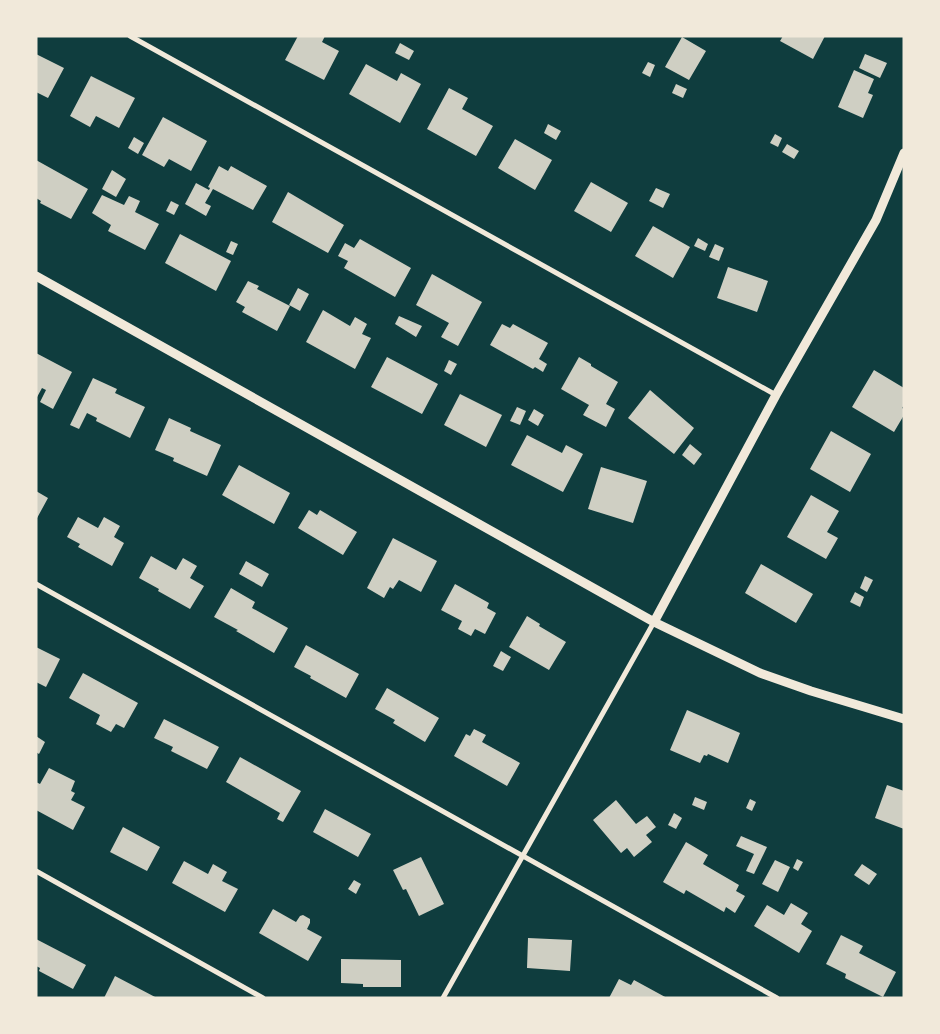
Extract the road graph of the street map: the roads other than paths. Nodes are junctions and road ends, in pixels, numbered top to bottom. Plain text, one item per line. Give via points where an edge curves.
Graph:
1 (130, 36) edge
2 (904, 153) edge
3 (36, 276) edge
4 (776, 395) junction
5 (36, 584) edge
6 (654, 622) junction
7 (904, 719) edge
8 (523, 856) junction
9 (36, 871) edge
10 (263, 998) edge
11 (443, 998) edge
12 (778, 998) edge

1 - 4 street
2 - 4 street via 876,220
3 - 6 street
4 - 6 street
5 - 8 street
6 - 7 street via 760,673
6 - 8 street
8 - 11 street
8 - 12 street
9 - 10 street

